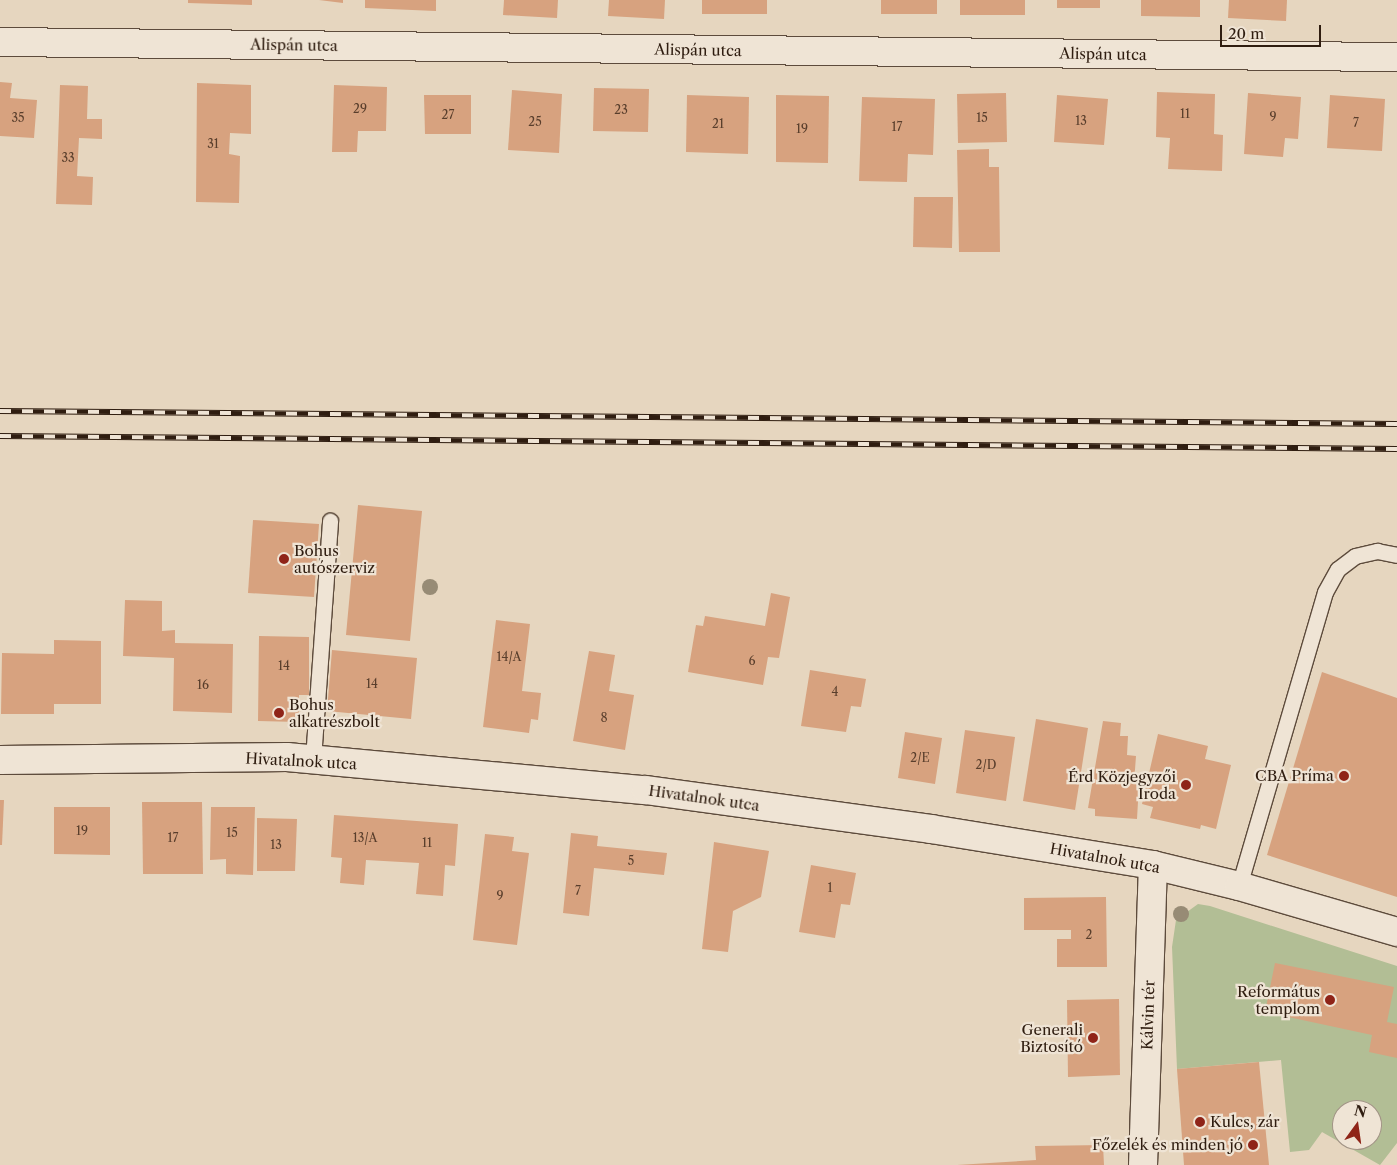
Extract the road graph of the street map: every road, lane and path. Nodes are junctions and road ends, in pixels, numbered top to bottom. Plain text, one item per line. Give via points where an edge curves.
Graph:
1 (0, 42) edge
2 (1397, 57) edge
3 (330, 521) dead end
4 (1397, 554) edge
5 (0, 760) edge
6 (313, 760) junction
7 (1153, 865) junction
8 (1239, 886) junction
9 (1397, 932) edge
10 (1143, 1165) edge

1 - 2 street, Alispán utca
3 - 6 lane
4 - 8 lane via 1377,551 1355,556 1338,569 1325,592
5 - 6 street, Hivatalnok utca via 287,757
6 - 7 street, Hivatalnok utca via 646,790 931,829
7 - 8 street, Hivatalnok utca
7 - 10 street, Kálvin tér
8 - 9 street, Hivatalnok utca

